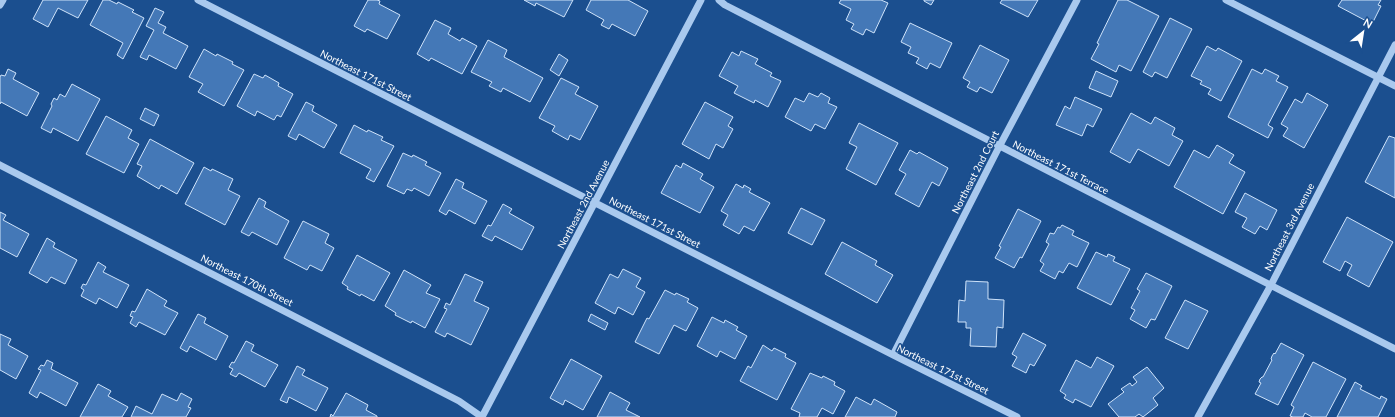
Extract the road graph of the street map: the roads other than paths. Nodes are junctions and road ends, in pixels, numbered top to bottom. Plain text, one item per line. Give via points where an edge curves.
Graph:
1 (2, 0) edge
2 (198, 0) edge
3 (701, 0) edge
4 (719, 0) edge
5 (1077, 0) edge
6 (1226, 0) edge
7 (0, 5) edge
8 (1395, 45) edge
9 (1378, 77) junction
10 (1395, 86) edge
11 (999, 147) junction
12 (0, 165) edge
13 (595, 202) junction
14 (1271, 285) junction
15 (1395, 348) edge
16 (893, 355) junction
17 (482, 417) edge
18 (1017, 417) edge
19 (1198, 417) edge

1 - 7 street
2 - 13 street, Northeast 171st Street
3 - 13 street, Northeast 2nd Avenue
4 - 11 street, Northeast 171st Terrace via 724,5
5 - 11 street, Northeast 2nd Court
6 - 9 street
8 - 9 street, Northeast 3rd Avenue
9 - 10 street
9 - 14 street, Northeast 3rd Avenue
11 - 14 street, Northeast 171st Terrace
11 - 16 street, Northeast 2nd Court
12 - 17 street, Northeast 170th Street via 459,401
13 - 16 street, Northeast 171st Street
13 - 17 street, Northeast 2nd Avenue
14 - 15 street, Northeast 171st Terrace
14 - 19 street, Northeast 3rd Avenue
16 - 18 street, Northeast 171st Street

